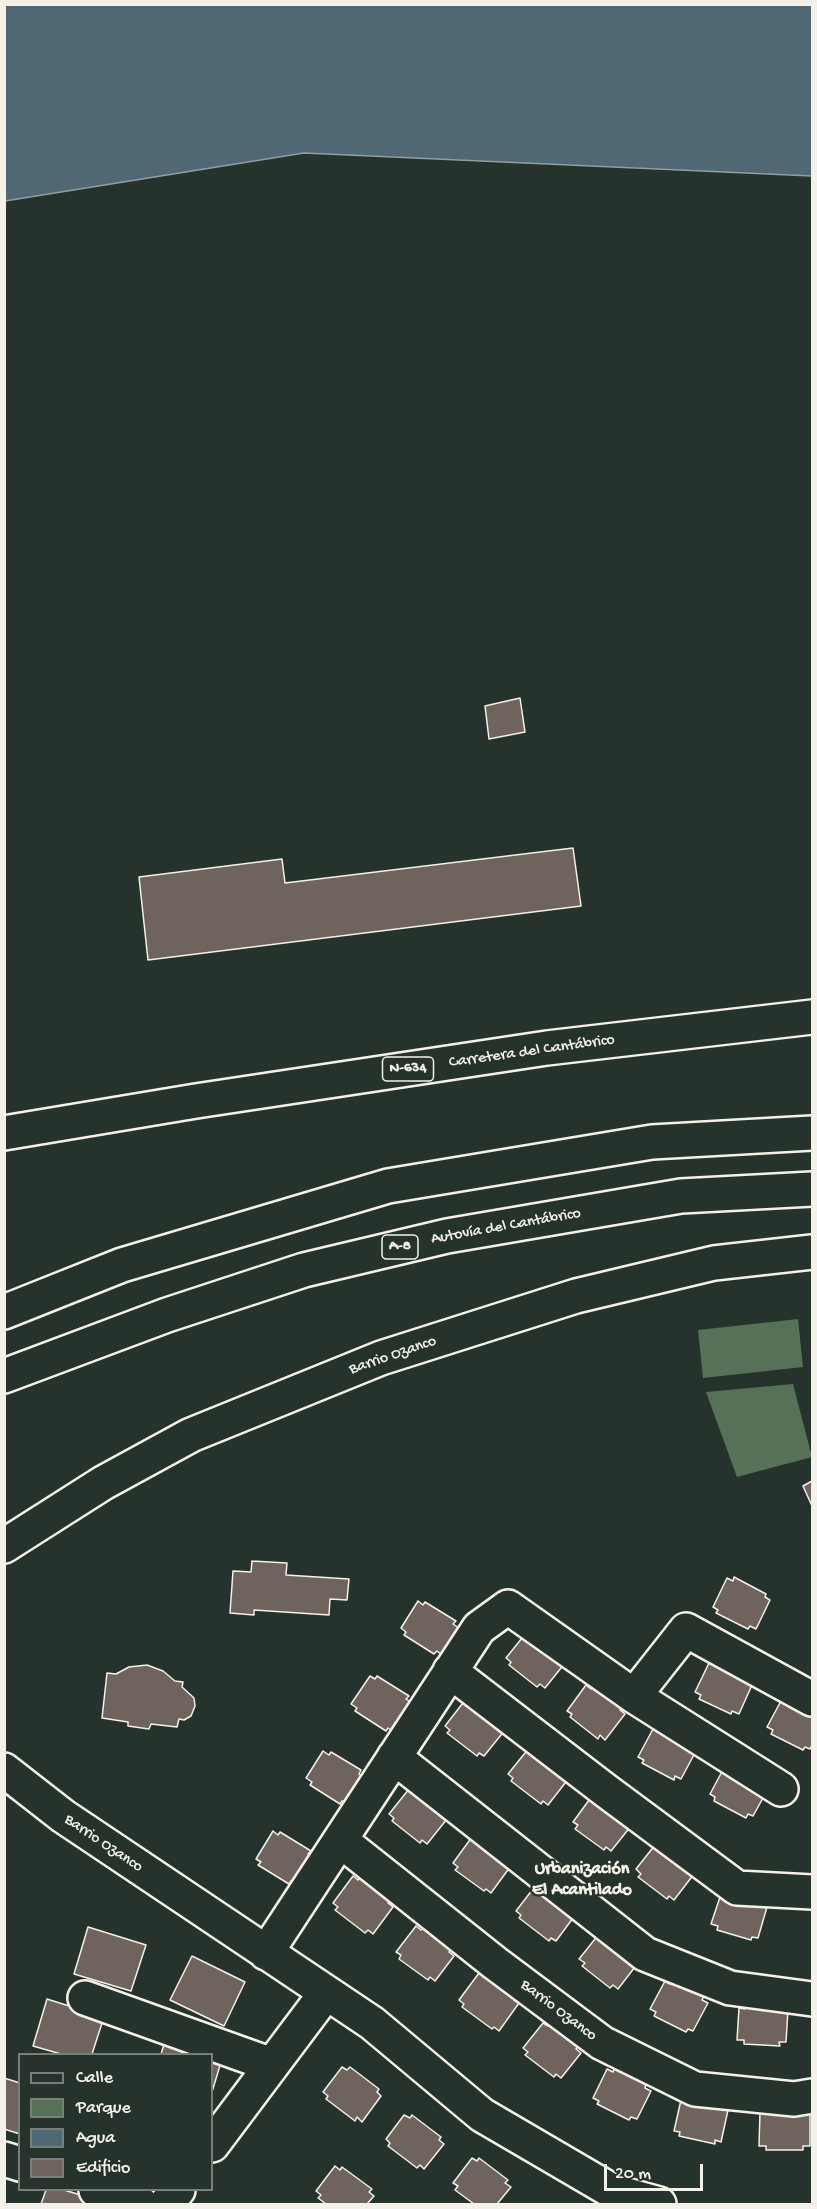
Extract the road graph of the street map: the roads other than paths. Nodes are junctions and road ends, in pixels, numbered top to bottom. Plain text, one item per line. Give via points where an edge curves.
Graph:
1 (813, 1017) edge
2 (4, 1133) edge
3 (813, 1133) edge
4 (813, 1189) edge
5 (813, 1252) edge
6 (4, 1312) edge
7 (4, 1376) edge
8 (4, 1546) edge
9 (450, 1671) junction
10 (634, 1696) junction
11 (813, 1699) edge
12 (394, 1757) junction
13 (4, 1770) edge
14 (781, 1789) dead end
15 (340, 1840) junction
16 (813, 1892) edge
17 (266, 1953) junction
18 (327, 1993) junction
19 (85, 1998) dead end
20 (813, 1999) edge
21 (272, 2066) junction
22 (813, 2096) edge
23 (214, 2138) edge
24 (99, 2191) edge
25 (177, 2191) edge
26 (141, 2205) edge
27 (166, 2205) edge
28 (659, 2205) edge

1 - 2 main road, Carretera del Cantábrico / N-634 via 536,1050
3 - 6 main road via 652,1142 388,1186 122,1265
4 - 7 main road, Autovía del Cantábrico / A-8 via 681,1196 425,1242 304,1270 166,1315
5 - 8 main road, Barrio Ozanco via 714,1263 588,1294 381,1358 191,1435 103,1483
9 - 10 main road via 479,1628 508,1607
9 - 12 main road
9 - 16 main road via 737,1888
10 - 11 main road via 686,1630
10 - 14 main road
12 - 15 main road
12 - 20 main road via 645,1954 730,1989
13 - 17 main road, Barrio Ozanco via 63,1816
15 - 17 main road
15 - 22 main road, Barrio Ozanco via 602,2043 696,2089 794,2099
17 - 18 main road, Barrio Ozanco
18 - 21 main road
18 - 28 main road, Barrio Ozanco via 372,2023 482,2115 612,2191
19 - 21 main road
21 - 23 main road
24 - 26 main road
25 - 27 main road

